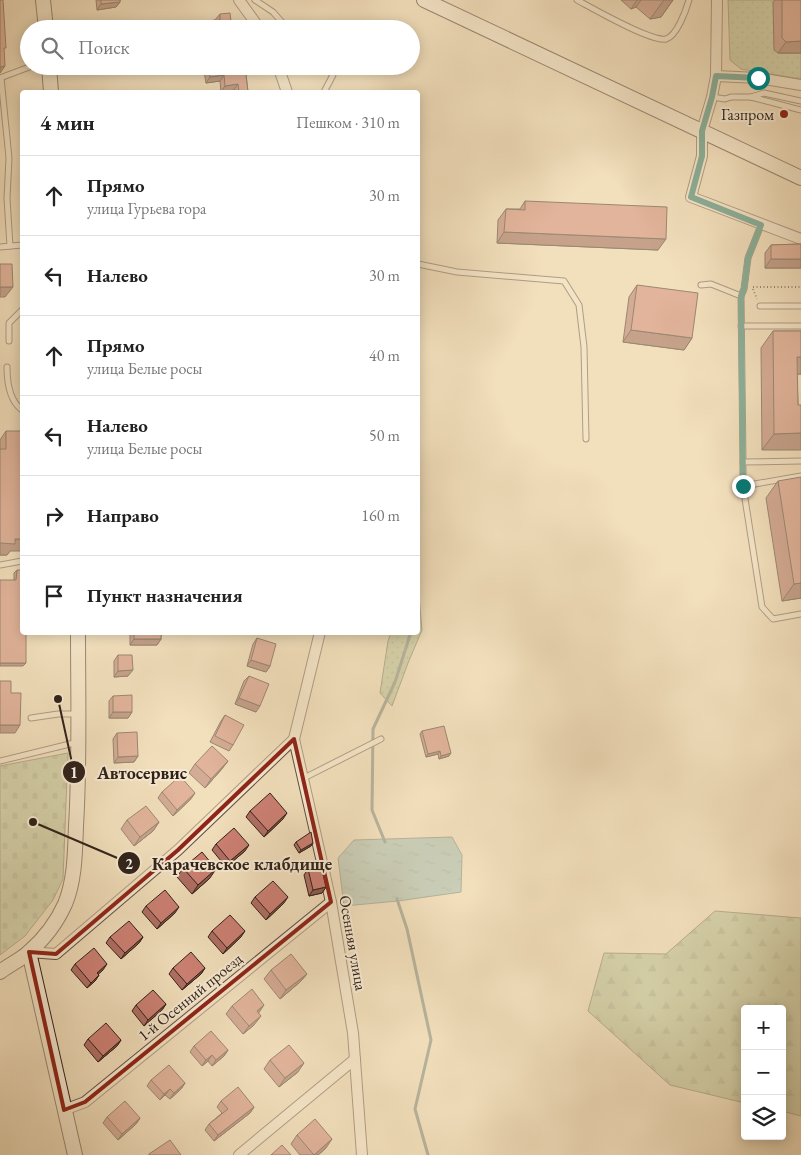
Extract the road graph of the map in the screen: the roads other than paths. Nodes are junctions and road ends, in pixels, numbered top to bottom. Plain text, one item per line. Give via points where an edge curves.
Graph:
1 (43, 0) edge
2 (239, 0) edge
3 (255, 0) edge
4 (424, 0) edge
5 (577, 0) edge
6 (689, 0) edge
7 (717, 0) edge
8 (45, 20) edge
9 (253, 20) edge
10 (280, 20) edge
11 (20, 71) edge
12 (50, 75) edge
13 (281, 75) edge
14 (333, 75) edge
15 (716, 76) junction
16 (1, 78) edge
17 (801, 85) edge
18 (51, 90) edge
19 (286, 90) edge
20 (325, 90) edge
21 (712, 97) junction
22 (751, 97) junction
23 (801, 101) edge
24 (801, 110) edge
25 (702, 131) junction
26 (801, 178) edge
27 (761, 225) junction
28 (801, 240) edge
29 (20, 245) edge
30 (10, 246) junction
31 (0, 247) edge
32 (420, 264) edge
33 (701, 285) dead end
34 (741, 296) junction
35 (760, 306) road end
36 (801, 306) edge
37 (20, 312) edge
38 (742, 326) junction
39 (801, 326) edge
40 (9, 341) dead end
41 (6, 367) dead end
42 (20, 408) edge
43 (586, 439) dead end
44 (801, 461) edge
45 (743, 462) junction
46 (801, 476) edge
47 (743, 486) junction
48 (20, 561) edge
49 (0, 565) edge
50 (801, 614) edge
51 (78, 635) edge
52 (319, 635) edge
53 (78, 714) junction
54 (31, 718) dead end
55 (294, 739) junction
56 (381, 739) dead end
57 (79, 742) junction
58 (0, 760) edge
59 (303, 779) junction
60 (331, 902) junction
61 (29, 952) junction
62 (0, 972) edge
63 (355, 1059) junction
64 (64, 1110) junction
65 (75, 1155) edge
66 (239, 1155) edge
67 (362, 1155) edge

1 - 8 street
2 - 9 street
3 - 10 lane
4 - 25 street
5 - 6 lane via 615,20 666,39 674,34
7 - 15 street
11 - 16 lane
12 - 18 street
13 - 19 street
14 - 20 lane
15 - 17 street
15 - 21 street
16 - 30 lane via 9,158
21 - 22 lane
21 - 25 street
22 - 23 lane via 764,93
22 - 24 lane
25 - 26 street
25 - 27 street via 702,156 691,197
27 - 28 street
27 - 34 lane via 748,258
29 - 30 lane
30 - 31 lane
32 - 43 lane via 457,272 564,281 579,305 584,347
33 - 34 lane via 710,284
34 - 38 lane
35 - 36 lane
37 - 40 lane via 9,323
38 - 39 lane
38 - 45 lane
41 - 42 lane via 10,390
44 - 45 lane
45 - 47 lane
46 - 47 lane
47 - 50 lane via 762,607 773,619
48 - 49 lane
51 - 53 street
52 - 55 street, Осенняя улица
53 - 54 lane
53 - 57 street
55 - 59 street, Осенняя улица
55 - 61 street via 178,850 56,954
56 - 59 lane
57 - 58 lane
57 - 61 street via 71,884 55,922
59 - 60 street, Осенняя улица
60 - 63 street, Осенняя улица
60 - 64 street, 1-й Осенний проезд via 85,1102
61 - 62 street
61 - 64 street
63 - 66 street
63 - 67 street, Осенняя улица
64 - 65 street

